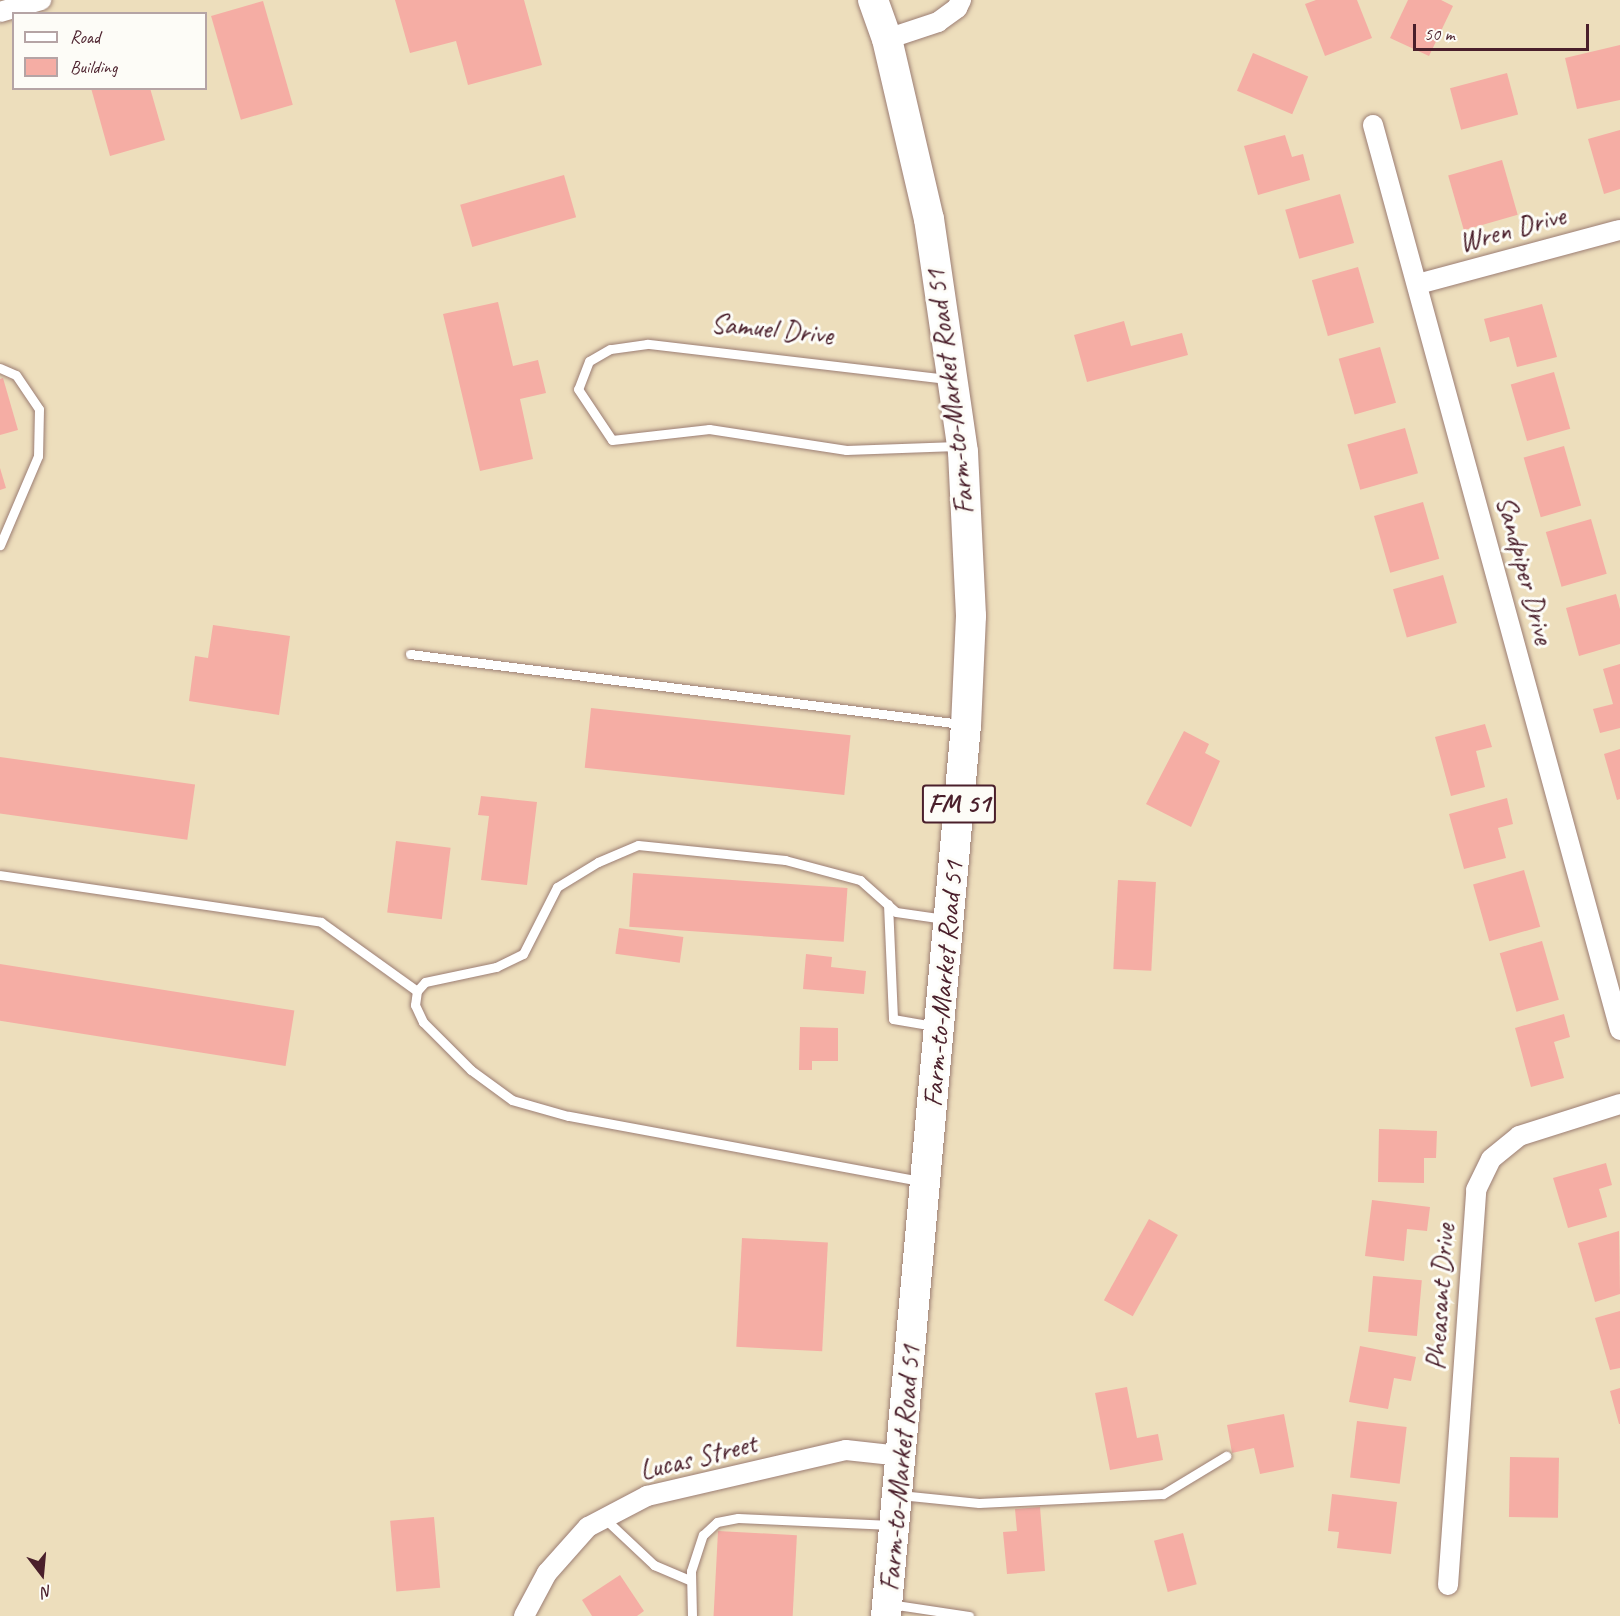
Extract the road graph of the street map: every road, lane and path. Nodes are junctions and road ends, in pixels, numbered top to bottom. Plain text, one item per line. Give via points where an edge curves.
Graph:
1 (41, 0) edge
2 (873, 0) edge
3 (961, 0) edge
4 (0, 12) edge
5 (887, 39) junction
6 (1373, 125) dead end
7 (1620, 230) edge
8 (1418, 284) junction
9 (0, 368) edge
10 (952, 380) junction
11 (962, 446) junction
12 (0, 545) edge
13 (410, 654) dead end
14 (966, 725) junction
15 (0, 875) edge
16 (888, 904) junction
17 (949, 919) junction
18 (417, 991) junction
19 (939, 1027) junction
20 (1620, 1029) edge
21 (1620, 1104) edge
22 (925, 1182) junction
23 (900, 1456) junction
24 (1226, 1456) dead end
25 (897, 1495) junction
26 (604, 1518) junction
27 (894, 1525) junction
28 (690, 1580) junction
29 (1449, 1585) dead end
30 (887, 1610) edge
31 (524, 1616) edge
32 (692, 1616) edge
33 (969, 1616) edge

1 - 4 street
2 - 5 main road, Farm-to-Market Road 51 / FM 51
3 - 5 street via 957,8 938,22
5 - 10 main road, Farm-to-Market Road 51 / FM 51 via 928,219
6 - 8 street, Sandpiper Drive
7 - 8 street, Wren Drive
8 - 20 street, Sandpiper Drive
9 - 12 lane via 16,375 39,409 38,456
10 - 11 main road, Farm-to-Market Road 51 / FM 51
10 - 11 lane, Samuel Drive via 647,344 610,349 588,361 578,389 612,440 709,429 846,450
11 - 14 main road, Farm-to-Market Road 51 / FM 51 via 971,616
13 - 14 lane
14 - 17 main road, Farm-to-Market Road 51 / FM 51
15 - 18 lane via 321,922
16 - 17 lane via 896,912
16 - 18 lane via 860,880 785,860 638,845 598,862 557,887 523,954 496,967 425,982
16 - 19 lane via 893,1019
17 - 19 main road, Farm-to-Market Road 51 / FM 51
18 - 22 lane via 415,1005 423,1022 471,1070 512,1100 568,1116
19 - 22 main road, Farm-to-Market Road 51 / FM 51
21 - 29 street, Pheasant Drive via 1519,1136 1491,1159 1476,1190
22 - 23 main road, Farm-to-Market Road 51 / FM 51
23 - 25 main road, Farm-to-Market Road 51 / FM 51
23 - 26 street, Lucas Street via 846,1450 647,1496
24 - 25 lane via 1163,1494 980,1503
25 - 27 main road, Farm-to-Market Road 51 / FM 51
26 - 28 lane via 654,1565
26 - 31 street, Lucas Street via 588,1527 547,1573
27 - 28 lane via 738,1518 717,1522 703,1535
27 - 30 main road, Farm-to-Market Road 51 / FM 51
28 - 32 lane
30 - 33 lane

